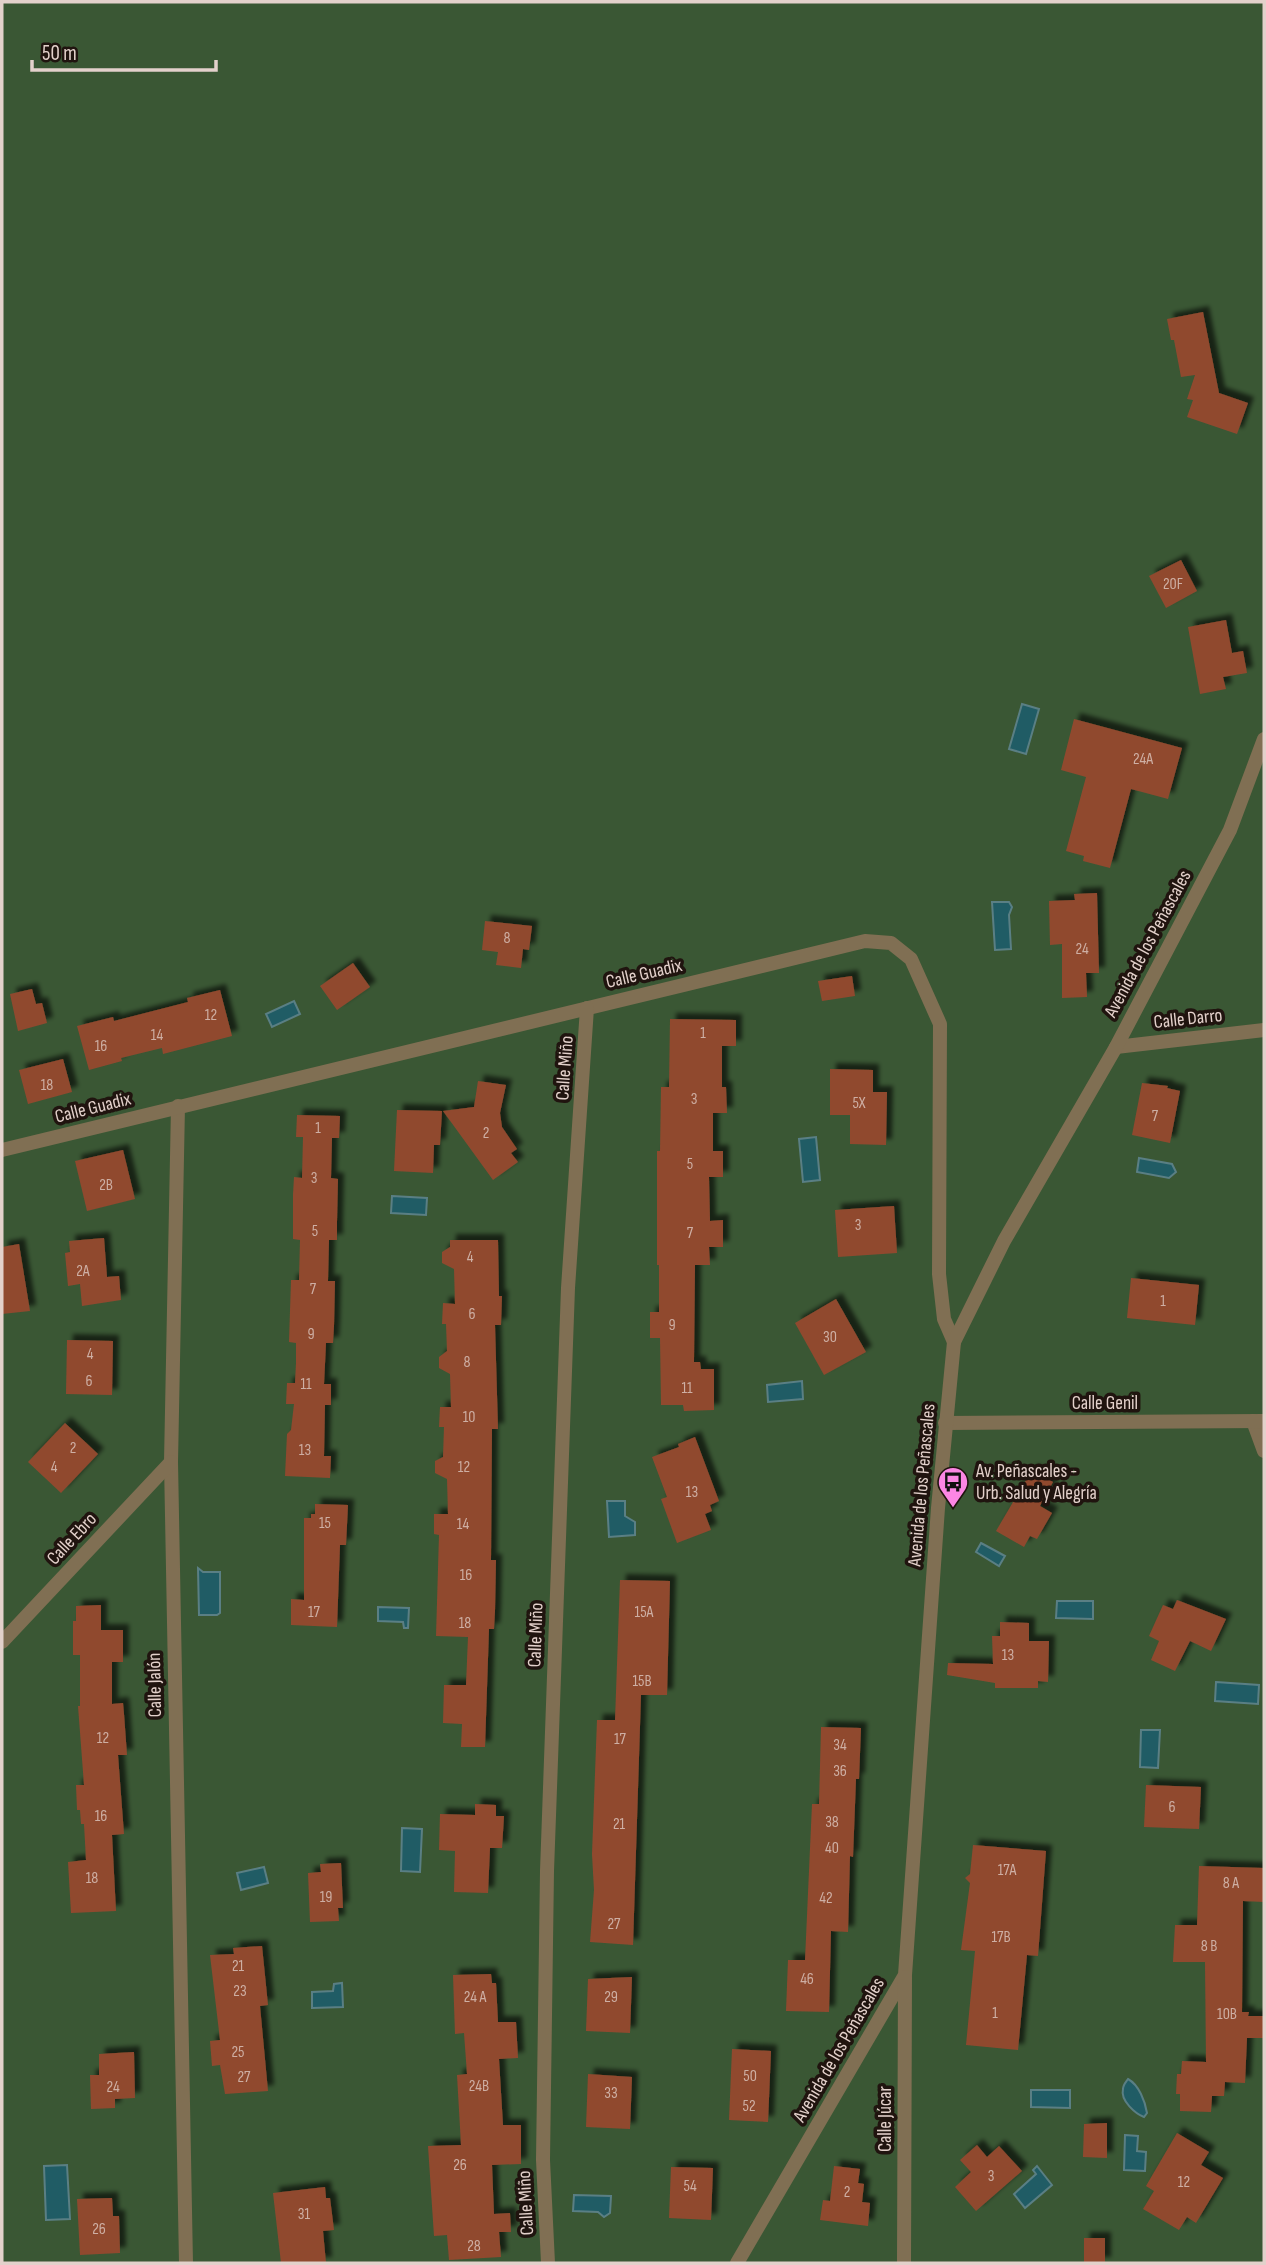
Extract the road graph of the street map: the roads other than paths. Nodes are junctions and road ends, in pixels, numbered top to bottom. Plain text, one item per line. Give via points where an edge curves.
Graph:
1 (1264, 739) edge
2 (587, 1008) junction
3 (1264, 1030) edge
4 (1116, 1046) junction
5 (178, 1106) junction
6 (2, 1150) edge
7 (954, 1342) junction
8 (1259, 1421) edge
9 (945, 1423) junction
10 (1264, 1451) edge
11 (171, 1462) junction
12 (2, 1642) edge
13 (905, 1975) junction
14 (186, 2263) edge
15 (548, 2263) edge
16 (737, 2263) edge
17 (904, 2263) edge

1 - 4 street, Avenida de los Peñascales via 1230,830
2 - 5 street, Calle Guadix
2 - 7 street, Calle Guadix via 865,941 891,943 911,959 940,1024 939,1274 944,1319
2 - 15 street, Calle Miño via 568,1288 547,1871 543,2160
3 - 4 street, Calle Darro
4 - 7 street, Avenida de los Peñascales via 1004,1241
5 - 6 street, Calle Guadix
5 - 11 street, Calle Jalón
7 - 9 street, Avenida de los Peñascales
8 - 9 street, Calle Genil
8 - 10 street
9 - 13 street, Avenida de los Peñascales
11 - 12 street, Calle Ebro
11 - 14 street, Calle Jalón
13 - 16 street, Avenida de los Peñascales
13 - 17 street, Calle Júcar

